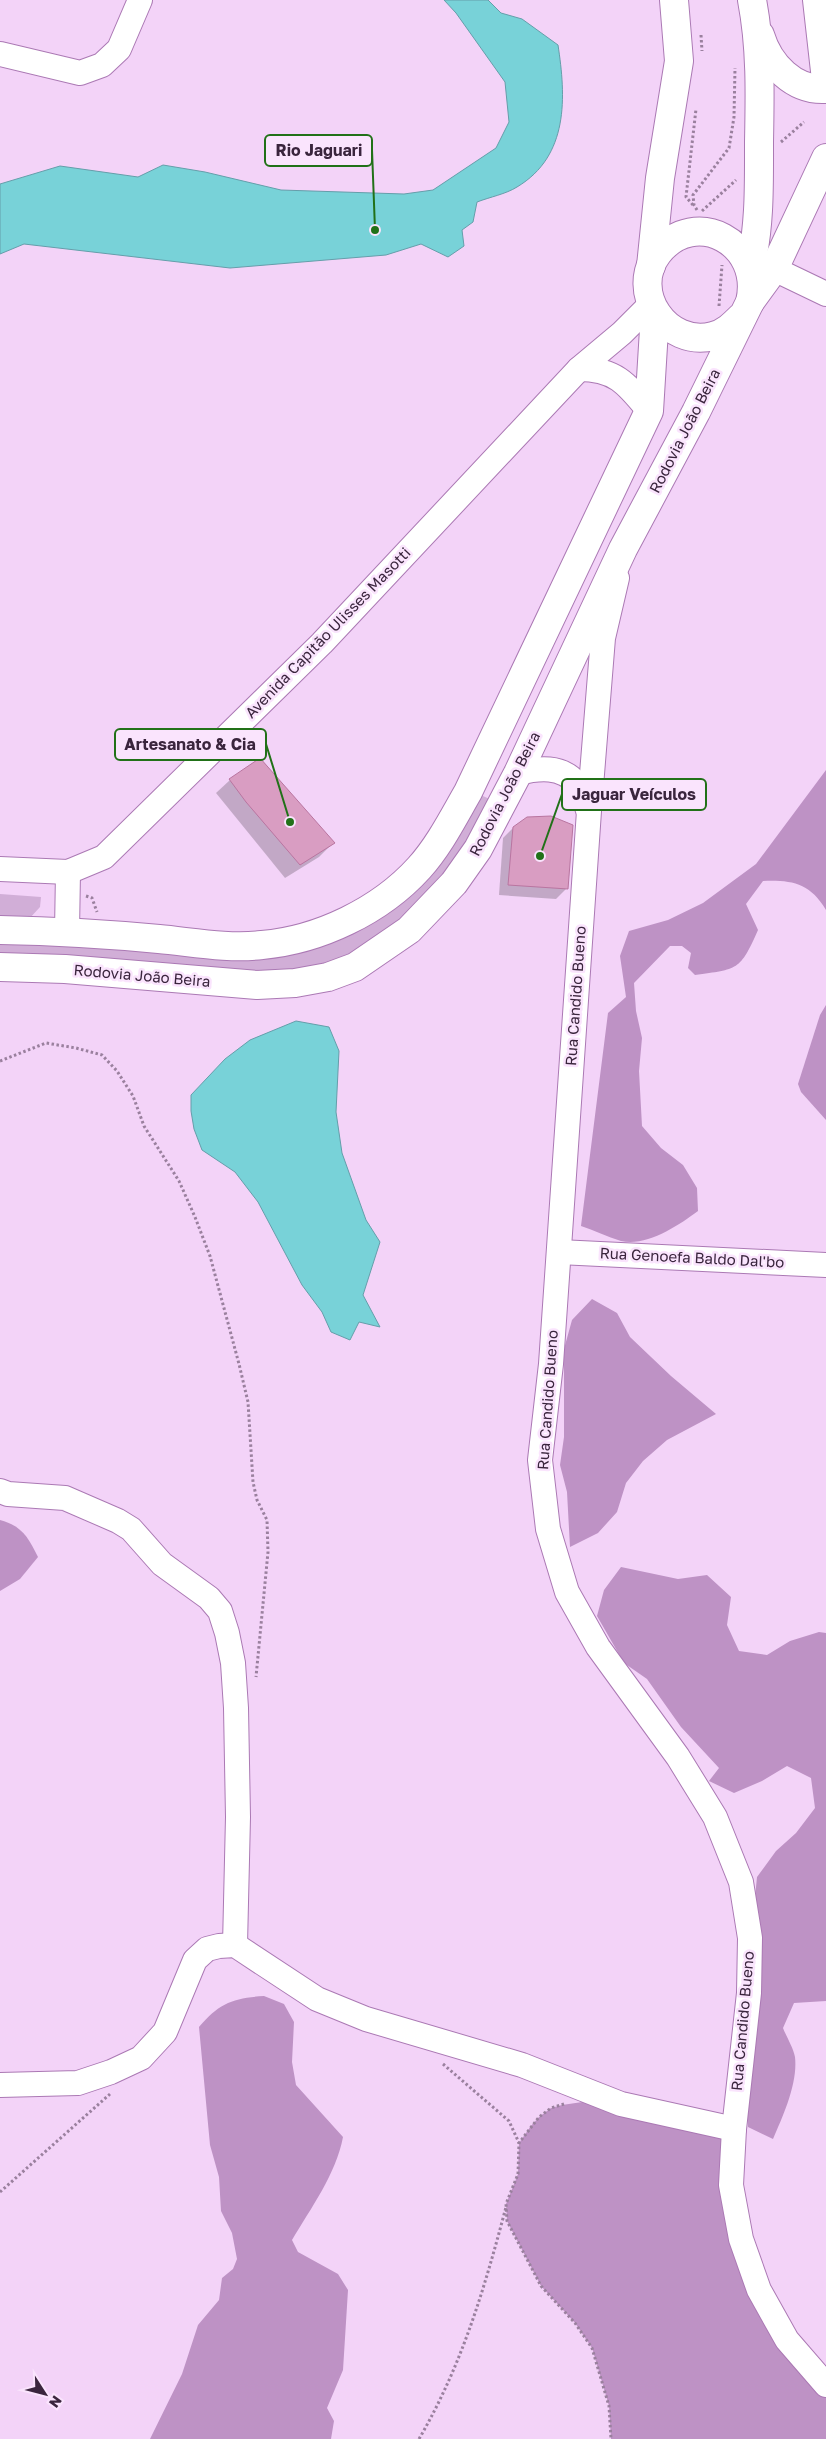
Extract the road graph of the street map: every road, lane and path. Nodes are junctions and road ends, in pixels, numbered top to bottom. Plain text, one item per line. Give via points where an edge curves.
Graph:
1 (140, 0) edge
2 (674, 0) edge
3 (815, 0) edge
4 (755, 12) edge
5 (0, 54) edge
6 (735, 64) dead end
7 (825, 89) edge
8 (826, 158) edge
9 (759, 160) junction
10 (707, 222) junction
11 (791, 231) junction
12 (757, 240) junction
13 (651, 268) junction
14 (762, 269) junction
15 (826, 294) edge
16 (653, 308) junction
17 (746, 310) junction
18 (709, 336) junction
19 (579, 369) junction
20 (649, 411) junction
21 (623, 549) junction
22 (518, 773) junction
23 (589, 812) junction
24 (0, 869) edge
25 (68, 883) junction
26 (101, 916) dead end
27 (0, 930) edge
28 (67, 931) junction
29 (2, 970) edge
30 (0, 1061) edge
31 (559, 1252) junction
32 (826, 1265) edge
33 (0, 1491) edge
34 (255, 1679) dead end
35 (235, 1945) junction
36 (439, 2061) dead end
37 (0, 2085) edge
38 (114, 2091) dead end
39 (571, 2104) dead end
40 (734, 2129) junction
41 (519, 2143) junction
42 (0, 2192) edge
43 (506, 2204) junction
44 (826, 2385) edge
45 (419, 2439) edge
46 (611, 2439) edge

1 - 5 street via 119,49 102,65 80,73
2 - 13 main road, Rodovia João Beira via 679,61 660,178
3 - 7 street
4 - 7 main road via 762,41 788,78 804,88
4 - 9 main road, Rodovia João Beira via 760,74
6 - 10 path via 730,148 693,195 694,205
8 - 11 main road
9 - 10 path
9 - 12 main road, Rodovia João Beira
10 - 13 main road, Rodovia João Beira via 690,234 669,242
10 - 14 main road, Rodovia João Beira
10 - 18 path via 722,266 720,303
11 - 12 main road via 773,242
11 - 14 main road
12 - 14 main road, Rodovia João Beira
13 - 16 main road, Rodovia João Beira via 648,286
14 - 15 street
14 - 17 main road, Rodovia João Beira
16 - 18 main road via 666,325 681,334 697,338
16 - 19 street, Avenida Capitão Ulisses Masotti
16 - 20 main road, Rodovia João Beira
17 - 18 main road via 729,329
17 - 21 main road, Rodovia João Beira
19 - 20 street via 598,369 618,377
19 - 25 street, Avenida Capitão Ulisses Masotti via 322,643 104,857
20 - 28 main road, Rodovia João Beira via 468,792 447,830 419,868 394,892 332,927 261,946
21 - 22 main road, Rodovia João Beira
21 - 23 street, Rua Candido Bueno via 604,638
22 - 23 street via 540,767 560,772 578,784
22 - 29 main road, Rodovia João Beira via 478,849 454,883 431,909 355,967 328,977 257,986 65,969
23 - 31 street, Rua Candido Bueno
24 - 25 street, Avenida Capitão Ulisses Masotti
25 - 26 path via 92,898
25 - 28 street
27 - 28 main road, Rodovia João Beira
30 - 34 path via 46,1043 102,1055 133,1096 144,1126 178,1181 194,1217 210,1256 239,1364 248,1402 252,1482 267,1520 268,1552
31 - 32 street, Rua Genoefa Baldo Dal'bo
31 - 40 street, Rua Candido Bueno via 540,1460 548,1530 571,1600 598,1647 678,1757 715,1817 741,1882 750,1938 749,1993
33 - 35 street via 65,1498 118,1521 131,1529 162,1564 209,1598 220,1611 231,1656 236,1708
35 - 37 street via 207,1949 196,1960 165,2032 141,2058 78,2083
35 - 40 street via 317,1999 366,2019 522,2065 621,2104
36 - 41 path via 508,2121
38 - 42 path
39 - 41 path via 551,2108 539,2117
40 - 44 street, Rua Candido Bueno via 731,2185 741,2239 759,2290 787,2340
41 - 43 path via 518,2174
43 - 45 path via 469,2334
43 - 46 path via 507,2221 541,2286 575,2323 592,2348 609,2406

